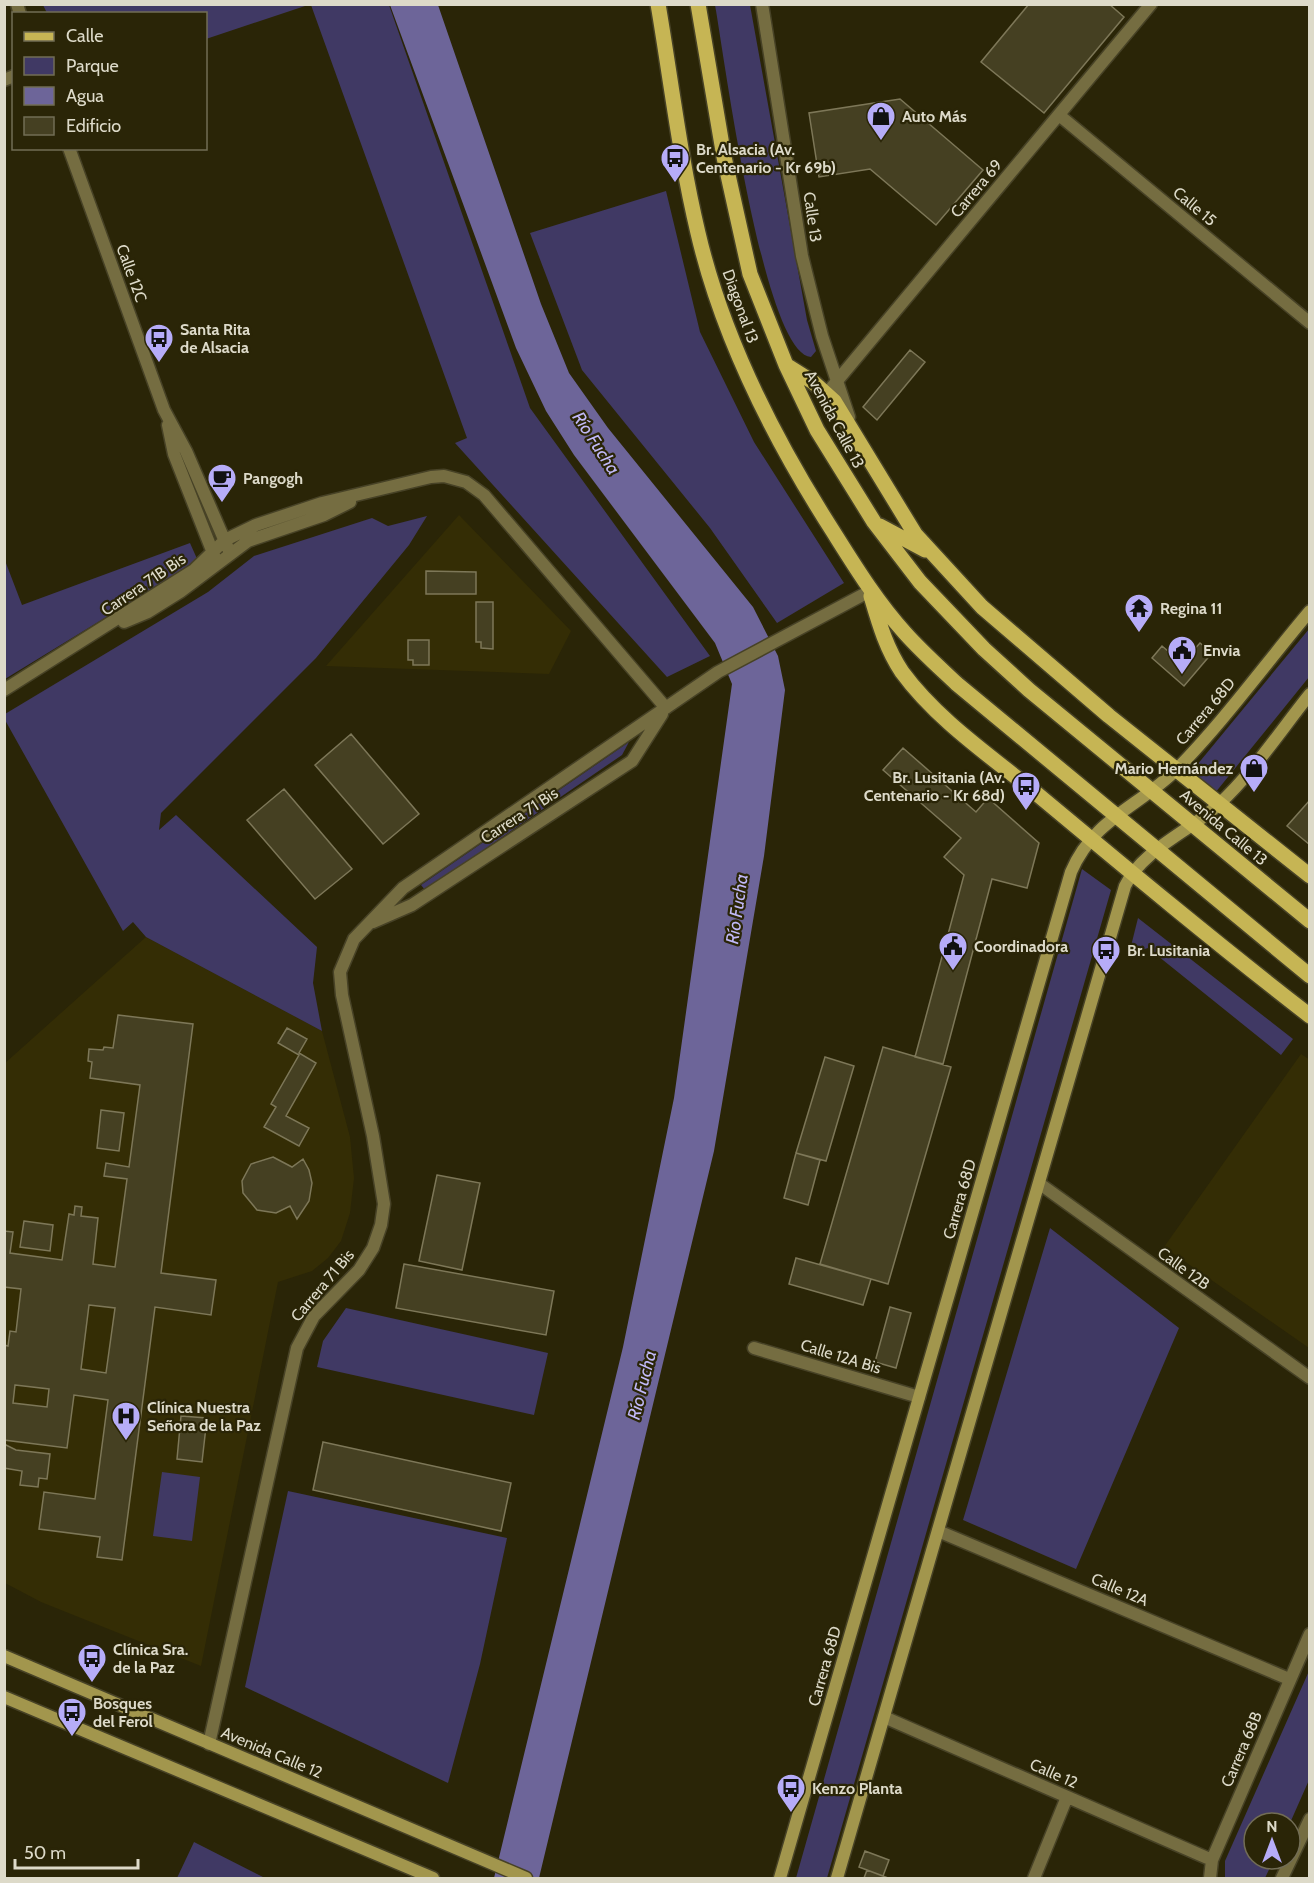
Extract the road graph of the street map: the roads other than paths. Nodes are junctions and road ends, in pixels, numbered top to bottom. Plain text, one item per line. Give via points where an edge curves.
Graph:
1 (658, 4) edge
2 (698, 4) edge
3 (762, 4) edge
4 (1143, 7) edge
5 (1059, 115) junction
6 (70, 150) edge
7 (1310, 323) edge
8 (786, 365) junction
9 (832, 387) junction
10 (164, 410) junction
11 (365, 495) junction
12 (874, 522) junction
13 (225, 540) junction
14 (213, 552) junction
15 (230, 553) junction
16 (933, 554) junction
17 (218, 564) junction
18 (870, 591) junction
19 (1310, 611) edge
20 (102, 631) junction
21 (4, 690) edge
22 (1310, 694) edge
23 (666, 708) junction
24 (1176, 770) junction
25 (1150, 790) junction
26 (1219, 804) junction
27 (1115, 816) junction
28 (1192, 825) junction
29 (1090, 838) junction
30 (1157, 851) junction
31 (1132, 873) junction
32 (1310, 876) edge
33 (1310, 921) edge
34 (367, 924) junction
35 (1310, 976) edge
36 (1310, 1016) edge
37 (1040, 1184) junction
38 (754, 1348) dead end
39 (1310, 1378) edge
40 (920, 1397) junction
41 (938, 1531) junction
42 (1310, 1634) edge
43 (4, 1656) edge
44 (1289, 1679) junction
45 (4, 1697) edge
46 (884, 1717) junction
47 (209, 1744) junction
48 (1067, 1797) junction
49 (1310, 1819) edge
50 (1212, 1860) junction
51 (433, 1878) edge
52 (526, 1878) edge
53 (780, 1878) edge
54 (837, 1878) edge
55 (1034, 1878) edge
56 (1210, 1878) edge
57 (1282, 1878) edge

1 - 18 main road, Diagonal 13 via 689,193 719,306 783,448
2 - 8 main road, Diagonal 13 via 741,239
3 - 9 street, Calle 13 via 802,256
4 - 5 street, Carrera 69
5 - 7 street, Calle 15
5 - 9 street, Carrera 69
6 - 10 street, Calle 12C
8 - 9 main road, Avenida Calle 13
8 - 12 main road, Avenida Calle 13 via 817,430
9 - 16 main road, Avenida Calle 13 via 903,517
10 - 13 street, Calle 12C
10 - 14 street, Calle 12C via 174,454
11 - 13 street, Carrera 71B Bis via 322,503 255,525
11 - 15 street, Carrera 71B Bis via 324,515 248,542
11 - 23 street, Carrera 71B Bis via 431,477 466,482 484,495
12 - 16 main road
12 - 25 main road, Avenida Calle 13 via 920,582 984,649
13 - 14 street, Carrera 71B Bis
13 - 15 street, Calle 12C
14 - 17 street, Calle 12C
14 - 20 street, Carrera 71B Bis via 194,570
15 - 17 street, Carrera 71B Bis
16 - 24 main road, Avenida Calle 13 via 1024,645
17 - 20 street, Carrera 71B Bis via 148,612
18 - 23 street, Carrera 71 Bis via 718,672
18 - 27 main road via 925,655
18 - 29 main road via 887,646 921,694
19 - 24 main road, Carrera 68D
20 - 21 street, Carrera 71B Bis
22 - 26 main road
23 - 34 street, Carrera 71 Bis via 403,888
23 - 34 street, Carrera 71 Bis via 632,761 412,905
24 - 25 main road, Carrera 68D
24 - 26 main road, Avenida Calle 13
25 - 27 main road, Carrera 68D
25 - 28 main road, Avenida Calle 13
26 - 28 main road
26 - 32 main road, Avenida Calle 13
27 - 29 main road, Carrera 68D
27 - 30 main road
28 - 30 main road
28 - 33 main road, Avenida Calle 13
29 - 31 main road
29 - 40 main road, Carrera 68D via 1078,856 1061,900
30 - 31 main road
30 - 35 main road
31 - 36 main road
31 - 37 main road via 1118,907
34 - 47 street, Carrera 71 Bis via 354,939 340,972 382,1182 381,1225 359,1270 314,1316 297,1348
37 - 39 street, Calle 12B
37 - 41 main road
38 - 40 street, Calle 12A Bis
40 - 53 main road, Carrera 68D
41 - 44 street, Calle 12A
41 - 46 main road
42 - 44 street, Carrera 68B
43 - 47 main road, Avenida Calle 12
44 - 50 street, Carrera 68B
45 - 51 main road
46 - 48 street, Calle 12
46 - 54 main road
47 - 52 main road, Avenida Calle 12
48 - 50 street, Calle 12
48 - 55 street
49 - 57 street
50 - 56 street, Carrera 68B

